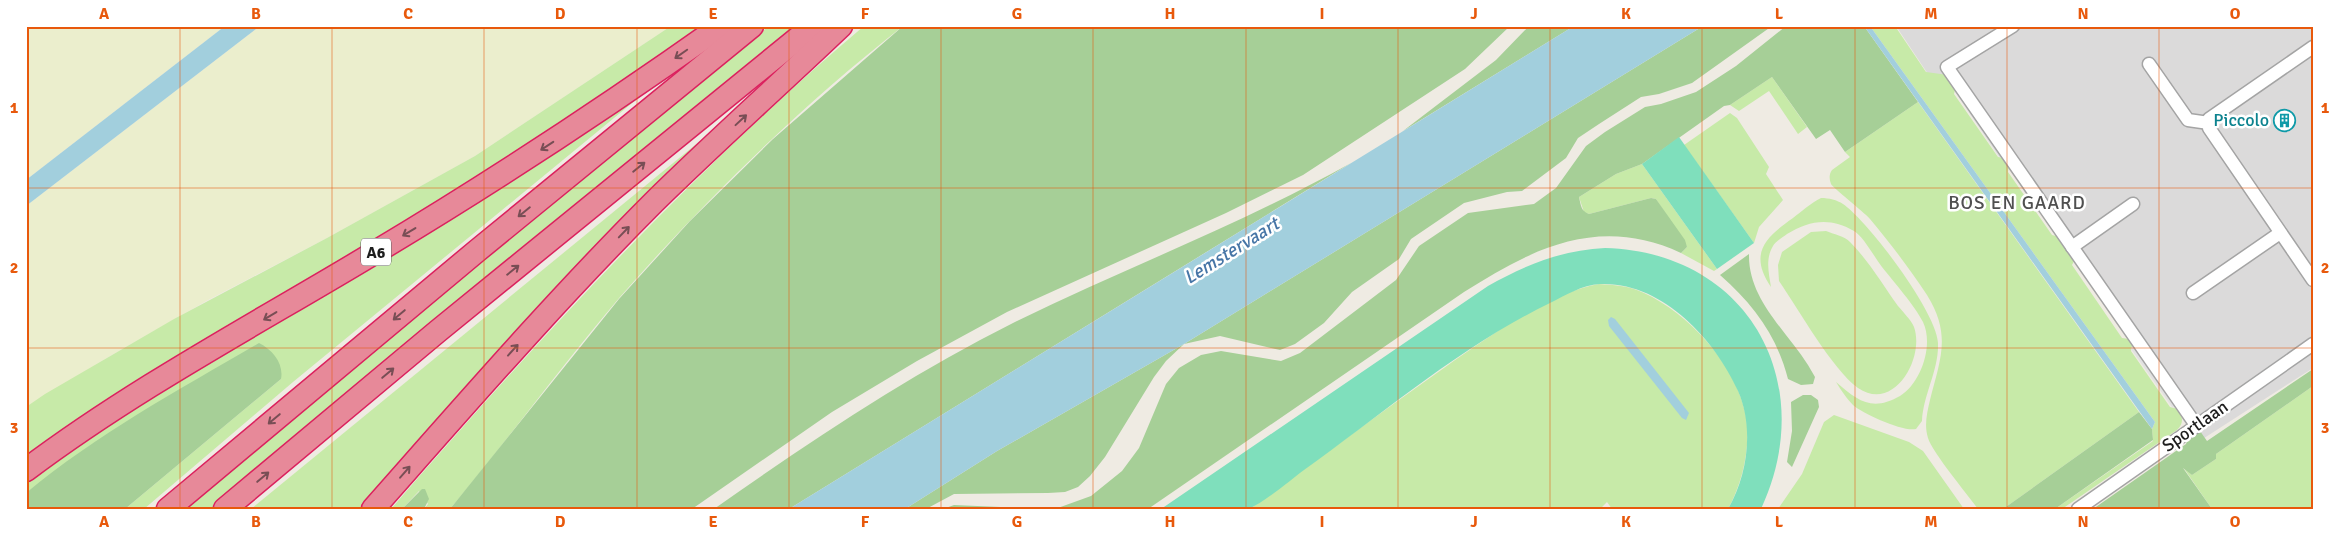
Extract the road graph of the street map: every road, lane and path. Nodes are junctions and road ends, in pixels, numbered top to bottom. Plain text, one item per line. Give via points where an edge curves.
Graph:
1 (721, 26) edge
2 (752, 26) edge
3 (812, 26) edge
4 (841, 26) edge
5 (2013, 26) edge
6 (2313, 47) edge
7 (2149, 64) dead end
8 (2209, 123) junction
9 (2133, 204) dead end
10 (2280, 233) junction
11 (2072, 247) junction
12 (2313, 280) edge
13 (2192, 292) dead end
14 (2313, 344) edge
15 (2196, 425) junction
16 (26, 470) edge
17 (168, 509) edge
18 (225, 509) edge
19 (373, 509) edge
20 (2078, 509) edge

1 -> 16 highway, A6 via 479,190 122,404
2 -> 17 highway
18 -> 3 highway
19 -> 4 highway via 597,260
5 - 11 street via 1947,66
6 - 8 street via 2209,119
7 - 8 street via 2188,120
8 - 10 street via 2208,128
9 - 11 street
10 - 12 street
10 - 13 street
11 - 15 street
14 - 15 street, Sportlaan
15 - 20 street, Sportlaan

